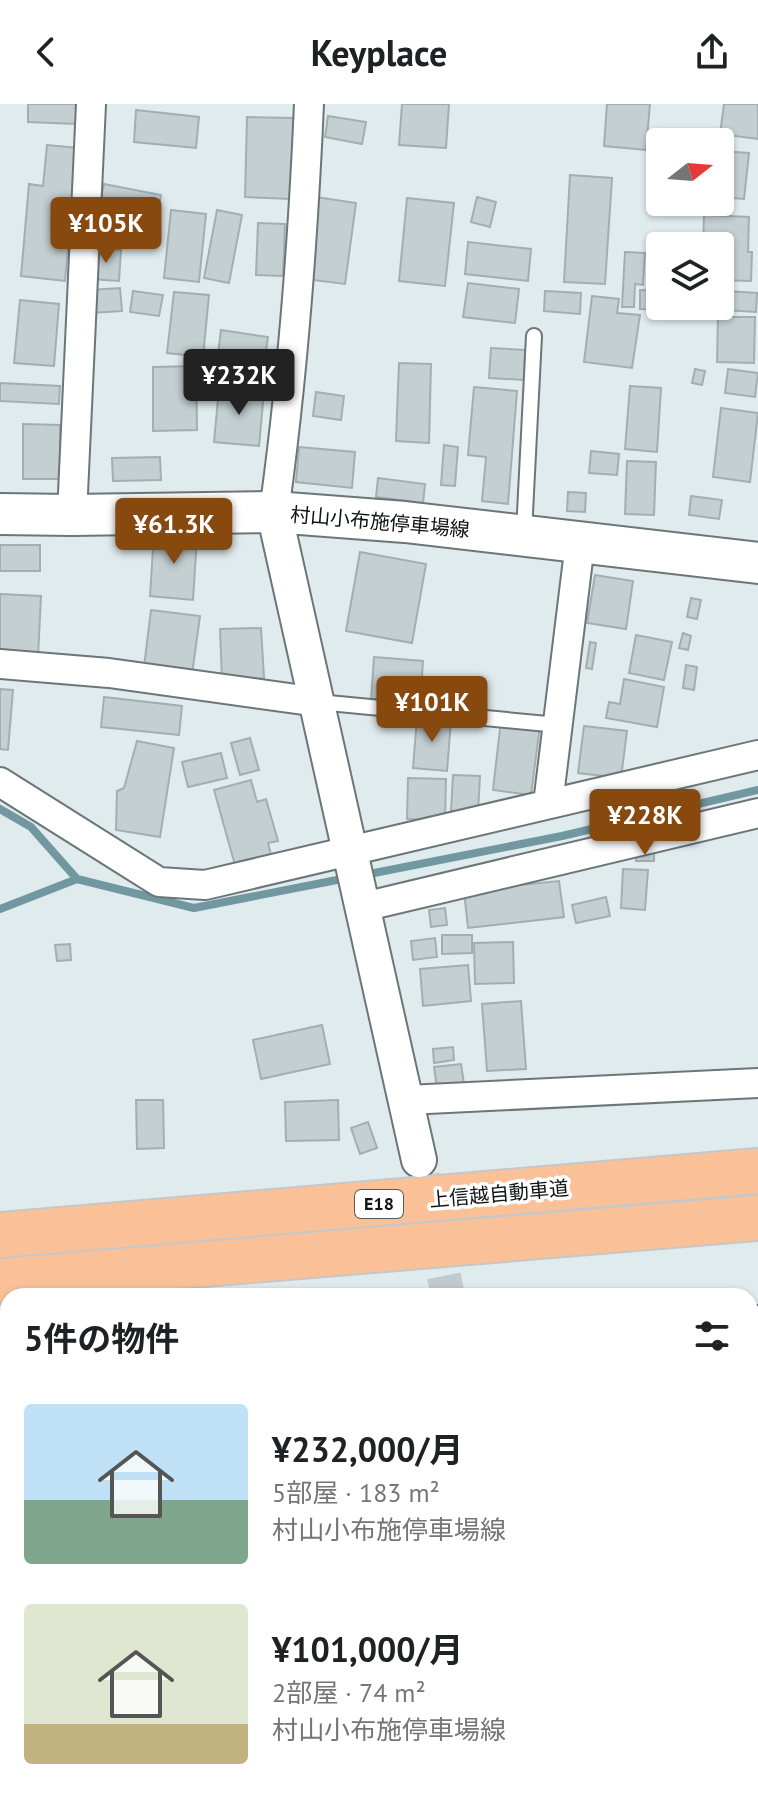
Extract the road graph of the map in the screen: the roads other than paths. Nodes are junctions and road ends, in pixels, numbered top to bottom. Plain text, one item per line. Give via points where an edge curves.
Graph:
1 (91, 104) edge
2 (309, 104) edge
3 (534, 336) dead end
4 (274, 512) junction
5 (0, 514) edge
6 (72, 515) junction
7 (524, 536) junction
8 (580, 543) junction
9 (758, 562) edge
10 (0, 664) edge
11 (318, 702) junction
12 (558, 725) junction
13 (758, 755) edge
14 (0, 782) edge
15 (548, 804) junction
16 (758, 813) edge
17 (351, 854) junction
18 (363, 907) junction
19 (758, 1083) edge
20 (407, 1100) junction
21 (419, 1160) tunnel mouth
22 (758, 1171) edge
23 (758, 1218) edge
24 (0, 1235) edge
25 (0, 1281) edge

1 - 6 street
2 - 4 street via 287,423
3 - 7 lane
4 - 6 main road, 村山小布施停車場線
4 - 7 main road, 村山小布施停車場線
4 - 11 street
5 - 6 main road, 村山小布施停車場線
7 - 8 main road, 村山小布施停車場線
8 - 9 main road, 村山小布施停車場線
8 - 12 street
10 - 11 street
11 - 12 lane
11 - 17 street
12 - 15 street
13 - 15 street
14 - 17 street via 159,882 205,885
15 - 17 street
16 - 18 street
17 - 18 street
18 - 20 street
19 - 20 street
20 - 21 street
22 - 24 highway, 上信越自動車道 / E18
23 - 25 highway

